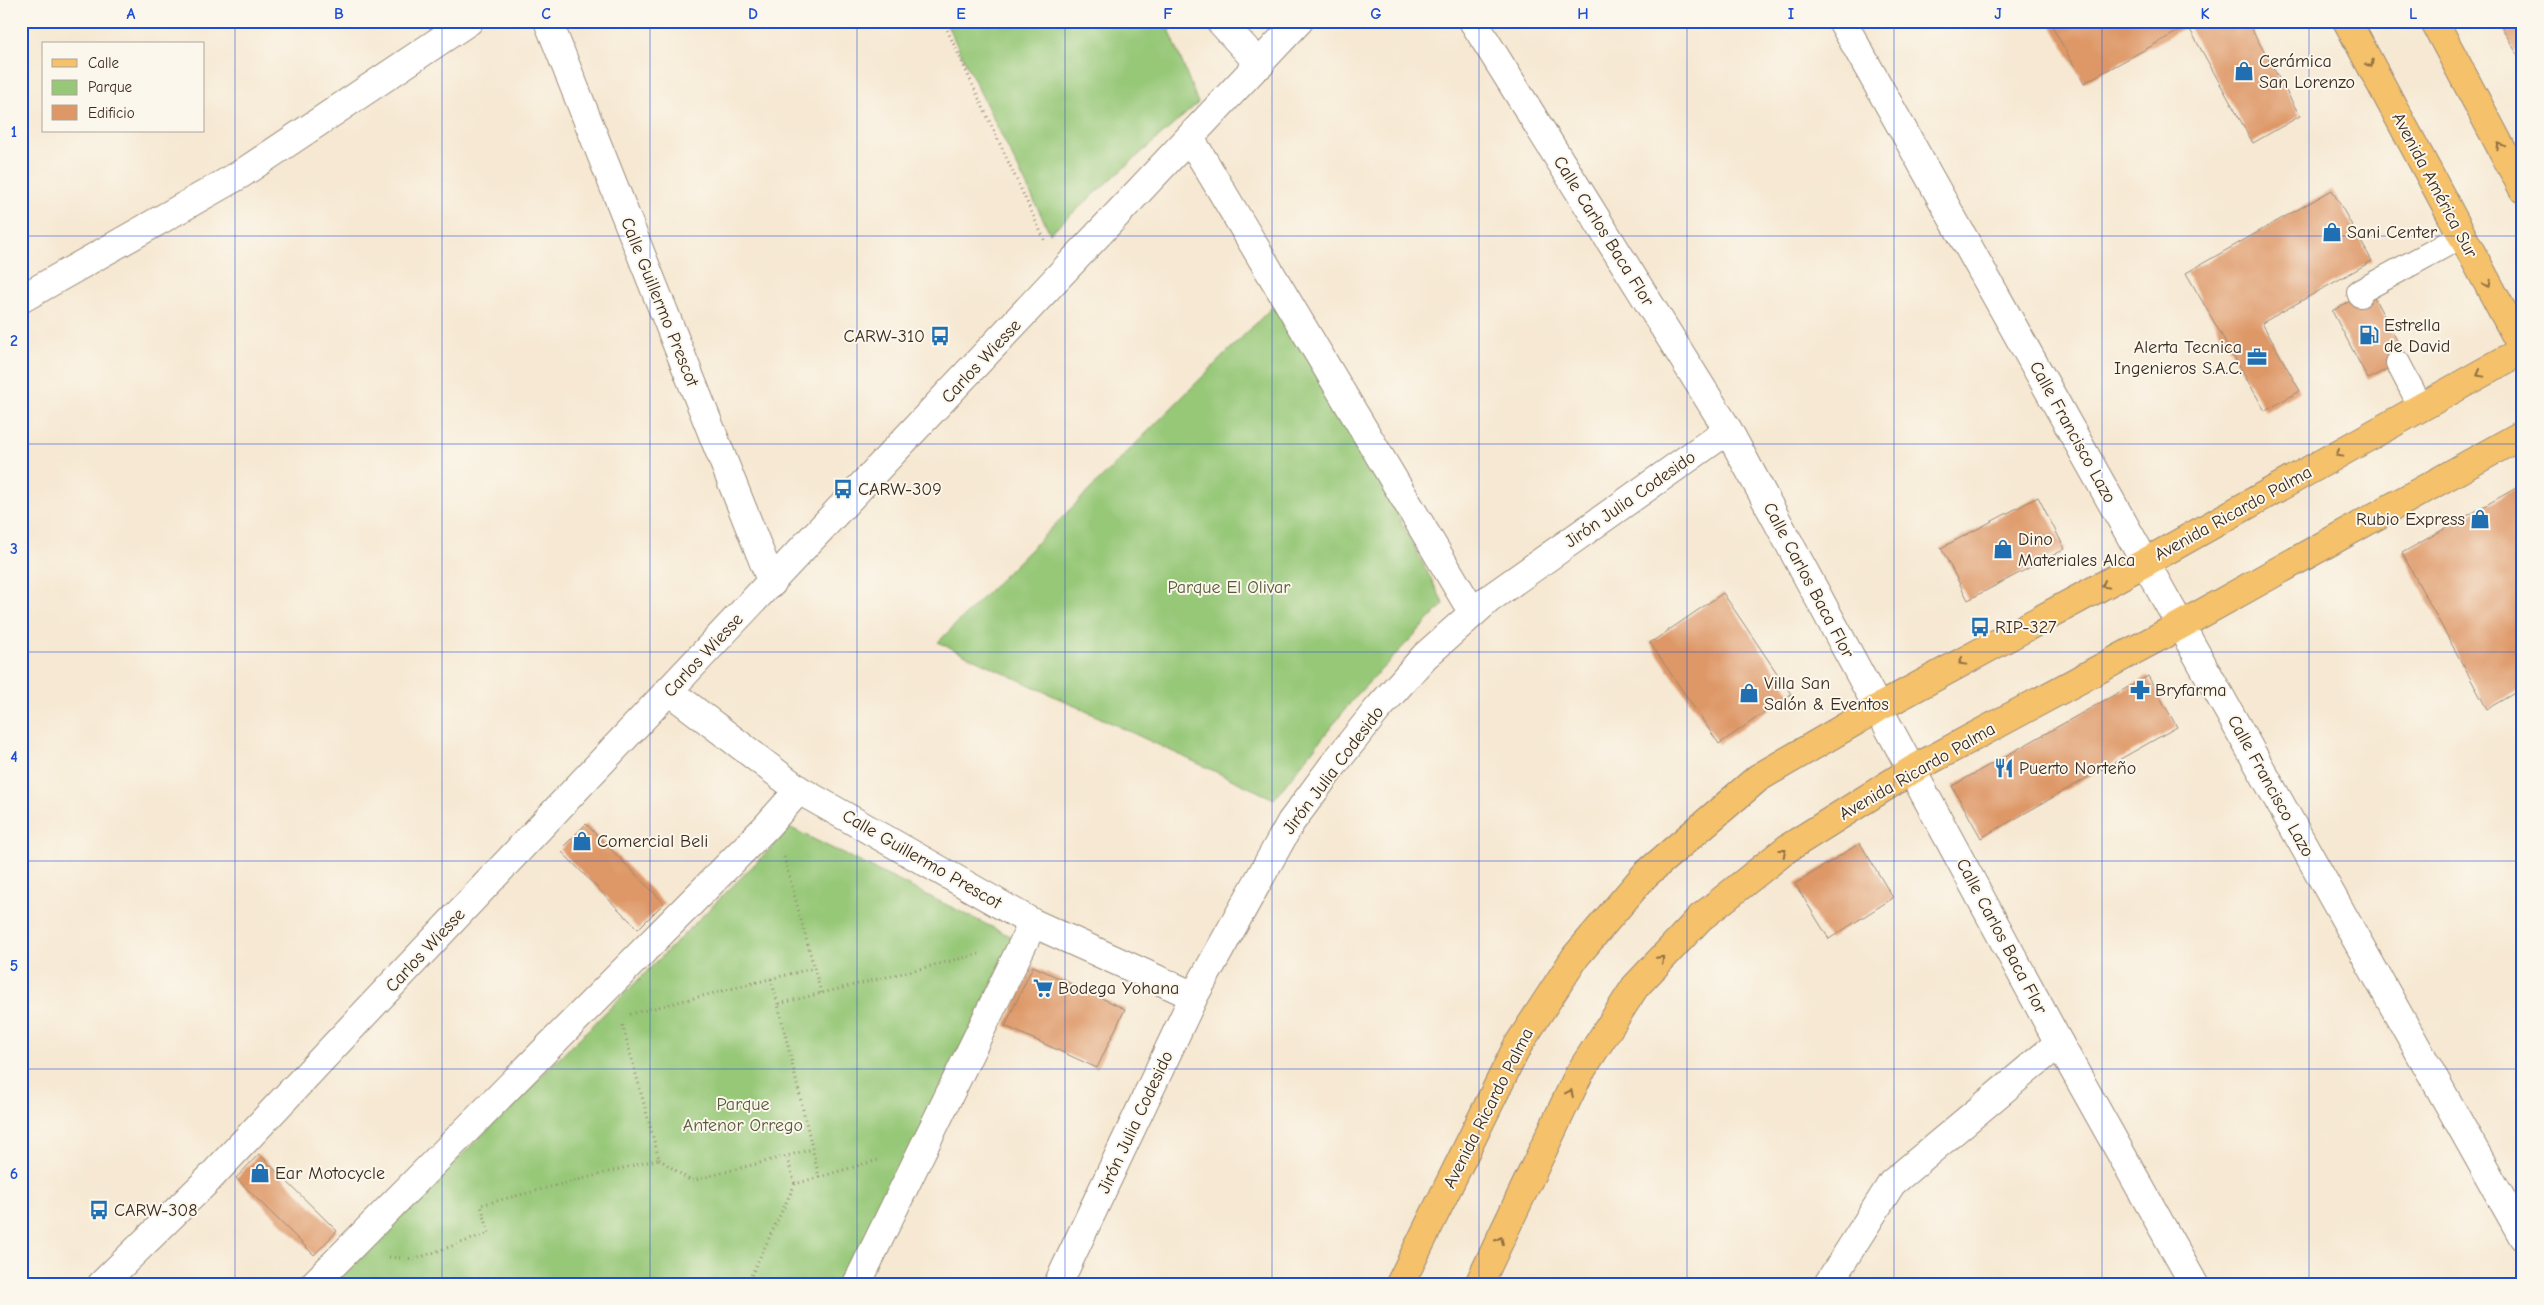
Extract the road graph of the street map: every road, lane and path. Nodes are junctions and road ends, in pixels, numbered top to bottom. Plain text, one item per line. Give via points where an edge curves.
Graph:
1 (469, 21) edge
2 (548, 21) edge
3 (944, 21) edge
4 (1220, 21) edge
5 (1299, 21) edge
6 (1473, 21) edge
7 (1842, 21) edge
8 (2347, 21) edge
9 (2434, 21) edge
10 (1260, 65) junction
11 (1190, 138) junction
12 (2523, 189) edge
13 (2462, 236) junction
14 (1061, 276) junction
15 (2360, 295) dead end
16 (21, 299) edge
17 (2523, 350) edge
18 (2398, 363) dead end
19 (2421, 407) junction
20 (1728, 430) junction
21 (2523, 434) edge
22 (2146, 562) junction
23 (772, 583) junction
24 (1473, 613) junction
25 (2181, 625) junction
26 (669, 691) junction
27 (1878, 708) junction
28 (1912, 770) junction
29 (799, 790) junction
30 (766, 827) junction
31 (1028, 933) junction
32 (814, 968) junction
33 (771, 979) junction
34 (821, 993) junction
35 (1194, 996) junction
36 (778, 1004) junction
37 (2059, 1043) junction
38 (924, 1147) junction
39 (813, 1149) junction
40 (787, 1158) junction
41 (659, 1159) junction
42 (819, 1177) junction
43 (795, 1184) junction
44 (2523, 1237) edge
45 (382, 1256) dead end
46 (102, 1284) edge
47 (314, 1284) edge
48 (747, 1284) edge
49 (857, 1284) edge
50 (1058, 1284) edge
51 (1400, 1284) edge
52 (1479, 1284) edge
53 (1828, 1284) edge
54 (2194, 1284) edge

1 - 16 street via 242,174
2 - 23 street, Calle Guillermo Prescot
3 - 14 path
4 - 10 street
5 - 10 street, Carlos Wiesse
6 - 20 street, Calle Carlos Baca Flor
7 - 22 street, Calle Francisco Lazo
8 -> 13 main road, Avenida América Sur
12 -> 9 main road
10 - 11 street, Carlos Wiesse
11 - 14 street, Carlos Wiesse
11 - 24 street
13 - 15 lane via 2359,292
13 -> 17 main road, Avenida América Sur
14 - 23 street, Carlos Wiesse
17 -> 19 main road, Avenida Ricardo Palma
18 - 19 lane
19 -> 22 main road, Avenida Ricardo Palma
20 - 24 street, Jirón Julia Codesido
20 - 27 street, Calle Carlos Baca Flor
21 - 25 main road, Avenida Ricardo Palma
22 - 25 street, Calle Francisco Lazo
22 -> 27 main road, Avenida Ricardo Palma
23 - 26 street, Carlos Wiesse
24 - 35 street, Jirón Julia Codesido via 1425,656 1377,710 1296,815
25 - 28 main road, Avenida Ricardo Palma
25 - 44 street, Calle Francisco Lazo
26 - 29 street, Calle Guillermo Prescot
26 - 46 street, Carlos Wiesse via 215,1173
27 - 28 street, Calle Carlos Baca Flor
27 - 51 main road, Avenida Ricardo Palma via 1758,778 1645,875 1576,956 1518,1045
28 - 37 street, Calle Carlos Baca Flor
52 -> 28 main road, Avenida Ricardo Palma via 1578,1074 1635,987 1700,918 1788,848
29 - 30 street
29 - 31 street, Calle Guillermo Prescot
30 - 32 path via 784,854
30 - 47 street
31 - 34 path
31 - 35 street, Calle Guillermo Prescot
31 - 38 street
32 - 33 path
32 - 34 path
33 - 36 path
33 - 41 path via 620,1017
34 - 36 path
35 - 50 street, Jirón Julia Codesido
36 - 39 path
37 - 53 street via 1892,1184
37 - 54 street, Calle Carlos Baca Flor
38 - 42 path
38 - 49 street
39 - 40 path
39 - 42 path
40 - 41 path via 691,1181
40 - 43 path
41 - 45 path via 481,1205 489,1232 415,1259
42 - 43 path
43 - 48 path

